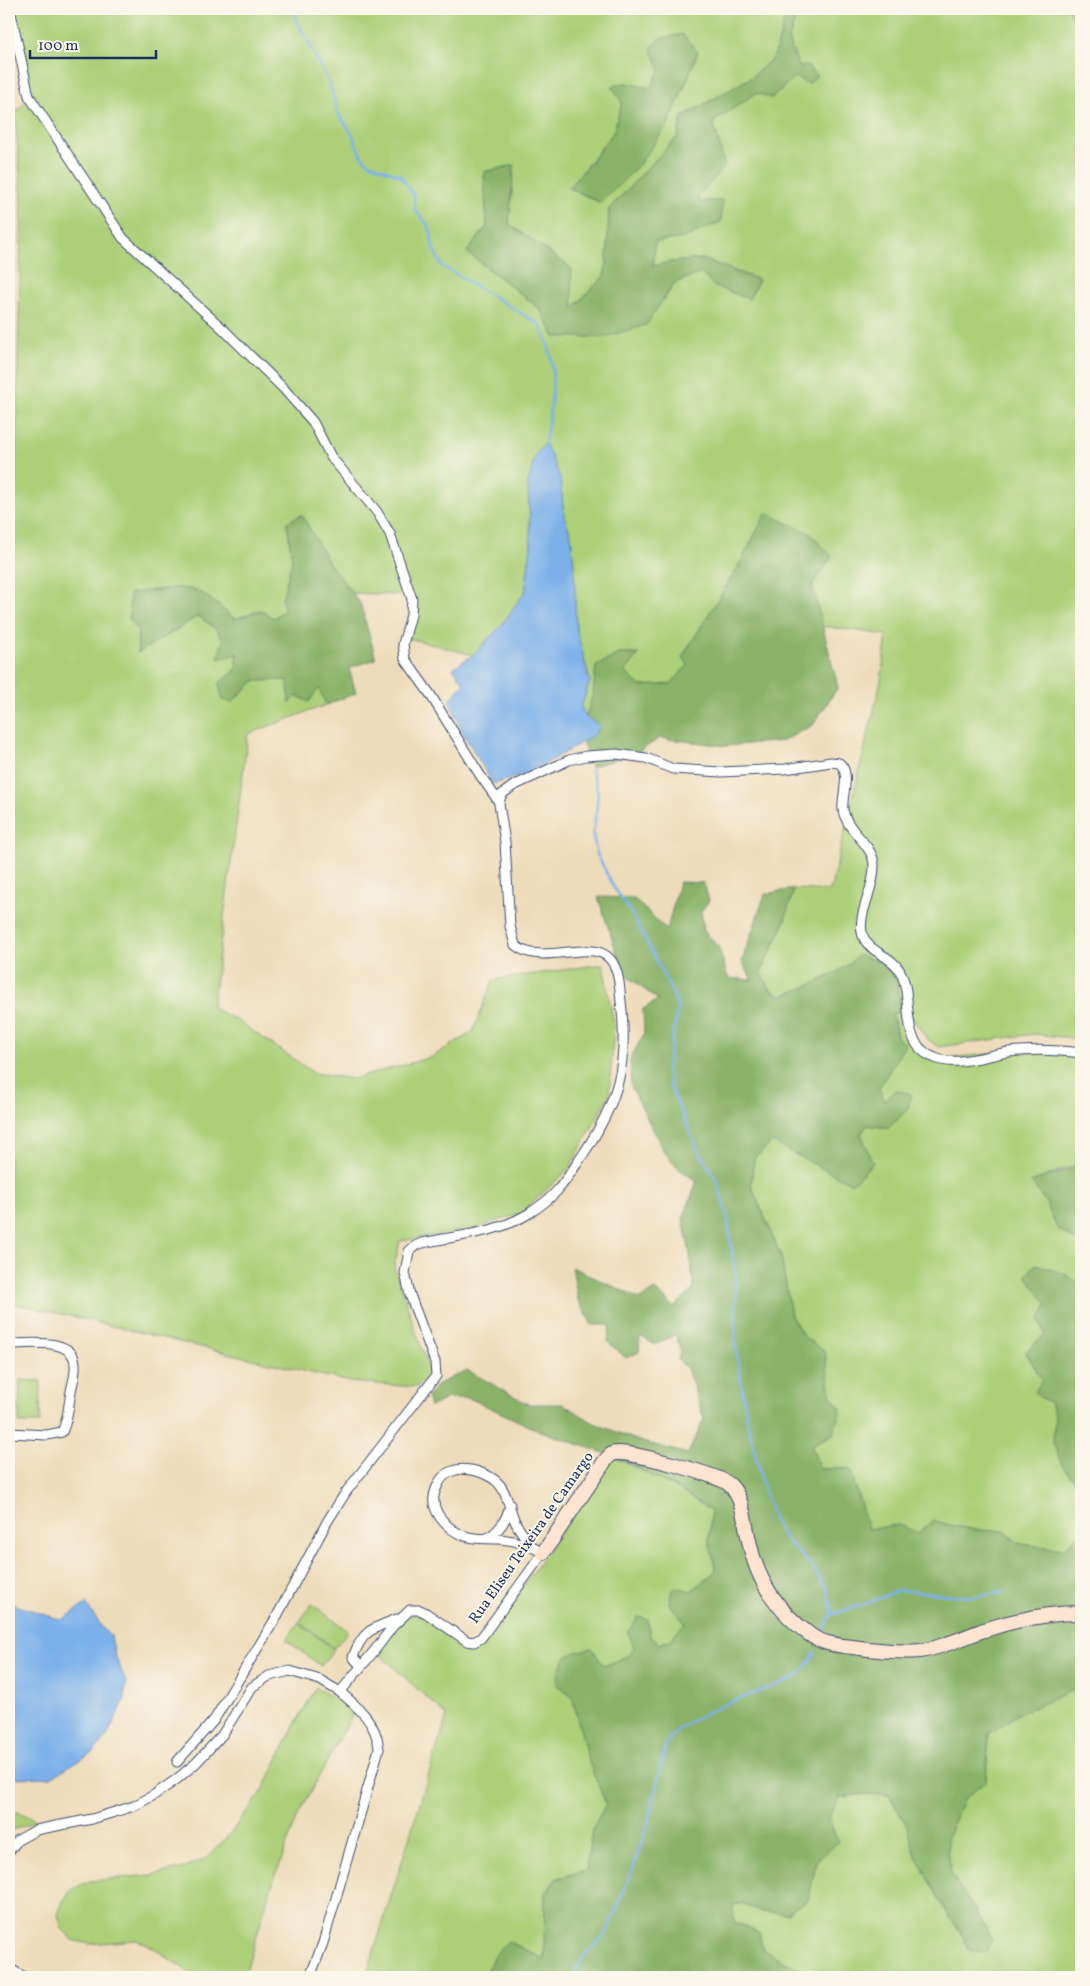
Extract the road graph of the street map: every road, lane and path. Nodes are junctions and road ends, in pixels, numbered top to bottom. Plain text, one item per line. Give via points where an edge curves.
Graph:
1 (10, 9) edge
2 (499, 802) junction
3 (1081, 1053) edge
4 (9, 1344) edge
5 (9, 1433) edge
6 (510, 1505) junction
7 (484, 1539) junction
8 (538, 1550) junction
9 (1081, 1613) edge
10 (400, 1618) junction
11 (361, 1666) junction
12 (340, 1692) junction
13 (177, 1762) dead end
14 (9, 1851) edge
15 (9, 1968) edge
16 (24, 1977) edge
17 (310, 1977) edge

1 - 2 street via 29,96 123,238 283,388 313,422 332,457 377,512 390,534 412,599 403,644 404,659
2 - 3 street via 513,786 569,760 586,756 616,754 646,758 673,768 721,772 785,769 831,762 841,764 845,776 844,811 850,827 870,851 874,863 870,894 862,917 863,937 873,950 890,959 900,971 911,1033 916,1044 929,1056 954,1060 1039,1050
2 - 13 street via 506,842 510,926 515,945 548,955 597,952 613,964 621,999 624,1048 616,1091 605,1120 569,1177 548,1200 491,1231 422,1242 409,1251 405,1273 407,1287 433,1356 436,1376 346,1492 214,1720
4 - 5 street via 62,1346 72,1354 76,1365 63,1431 47,1435
6 - 7 street via 497,1532
6 - 7 street via 500,1485 486,1474 462,1469 442,1477 433,1500 438,1514 455,1531
6 - 8 street via 517,1526
7 - 8 street via 501,1539
8 - 9 street, Rua Eliseu Teixeira de Camargo via 610,1455 619,1453 714,1477 730,1485 741,1507 756,1569 764,1584 778,1606 796,1624 828,1644 871,1650 922,1651 1041,1615
8 - 10 street, Rua Eliseu Teixeira de Camargo via 484,1636 478,1640 464,1640 420,1610 410,1610
10 - 11 street
10 - 11 street via 370,1630 359,1641 352,1657
11 - 12 street
12 - 14 street via 320,1680 290,1671 269,1676 252,1687 210,1749 169,1785 134,1806 92,1819 36,1830 18,1840
12 - 17 street via 373,1727 379,1749 323,1943
15 - 16 street

